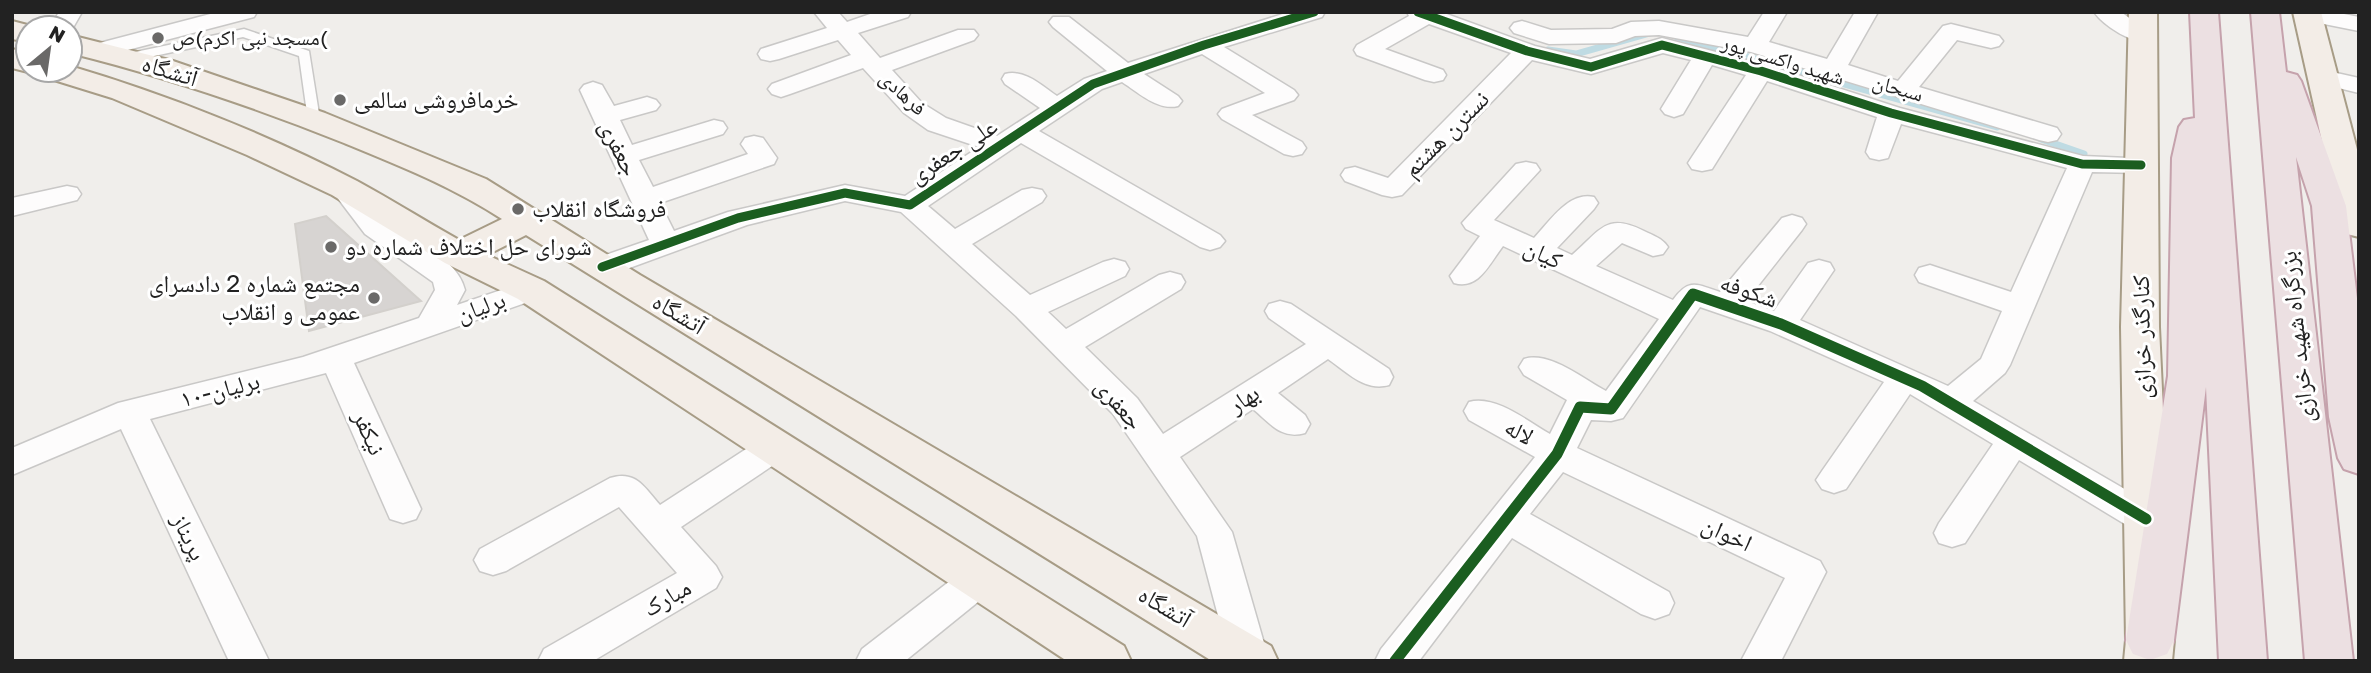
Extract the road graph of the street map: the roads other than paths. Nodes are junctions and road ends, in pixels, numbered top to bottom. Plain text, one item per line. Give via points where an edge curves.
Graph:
1 (246, 12) edge
2 (825, 12) edge
3 (900, 12) edge
4 (1314, 12) edge
5 (1776, 12) edge
6 (1867, 12) edge
7 (2105, 12) edge
8 (2204, 12) edge
9 (1430, 13) edge
10 (2307, 13) edge
11 (2265, 16) edge
12 (1520, 18) edge
13 (1627, 21) edge
14 (1062, 22) dead end
15 (2142, 24) edge
16 (2359, 24) edge
17 (841, 32) junction
18 (965, 35) dead end
19 (1991, 41) dead end
20 (1204, 44) junction
21 (1755, 45) junction
22 (97, 51) edge
23 (1527, 51) junction
24 (770, 54) dead end
25 (1705, 57) junction
26 (2208, 59) junction
27 (871, 63) junction
28 (1833, 70) junction
29 (1761, 71) junction
30 (1125, 73) junction
31 (1434, 75) dead end
32 (2323, 77) junction
33 (84, 78) edge
34 (1014, 79) dead end
35 (2359, 86) edge
36 (781, 89) dead end
37 (593, 90) dead end
38 (1904, 90) junction
39 (1169, 101) dead end
40 (648, 105) dead end
41 (1058, 108) junction
42 (1674, 109) dead end
43 (1891, 113) junction
44 (604, 117) junction
45 (314, 120) junction
46 (714, 128) dead end
47 (1010, 139) junction
48 (754, 144) dead end
49 (1293, 148) dead end
50 (1879, 152) dead end
51 (623, 156) junction
52 (1702, 163) dead end
53 (2082, 164) junction
54 (2141, 165) junction
55 (1526, 170) dead end
56 (1354, 175) dead end
57 (344, 188) junction
58 (67, 194) dead end
59 (1031, 197) dead end
60 (644, 199) junction
61 (1584, 203) dead end
62 (910, 205) junction
63 (12, 207) edge
64 (526, 221) junction
65 (1792, 224) dead end
66 (2359, 226) edge
67 (1498, 233) junction
68 (1210, 241) dead end
69 (953, 243) junction
70 (666, 244) junction
71 (1653, 247) dead end
72 (1538, 251) junction
73 (458, 255) junction
74 (602, 267) junction
75 (1114, 269) dead end
76 (1575, 269) junction
77 (1819, 270) dead end
78 (1930, 275) dead end
79 (1465, 276) dead end
80 (1170, 282) dead end
81 (531, 290) junction
82 (1726, 305) junction
83 (2021, 306) junction
84 (1027, 309) junction
85 (1280, 311) dead end
86 (1676, 314) junction
87 (431, 324) junction
88 (1781, 324) junction
89 (1329, 344) junction
90 (1064, 345) junction
91 (335, 356) junction
92 (1535, 367) dead end
93 (1377, 377) dead end
94 (1904, 378) junction
95 (1255, 392) junction
96 (1950, 401) junction
97 (1611, 409) junction
98 (1480, 411) dead end
99 (130, 412) junction
100 (1293, 424) dead end
101 (2014, 439) junction
102 (775, 447) junction
103 (1159, 453) junction
104 (1557, 454) junction
105 (2359, 458) edge
106 (12, 461) edge
107 (1833, 480) dead end
108 (403, 509) dead end
109 (1507, 518) junction
110 (2146, 519) junction
111 (657, 525) junction
112 (1952, 533) dead end
113 (493, 560) dead end
114 (981, 578) junction
115 (1655, 603) dead end
116 (2149, 650) edge
117 (1098, 659) edge
118 (1251, 659) edge
119 (248, 661) edge
120 (558, 661) edge
121 (876, 661) edge
122 (1395, 661) edge
123 (1761, 661) edge
124 (2243, 661) edge
125 (2329, 661) edge

1 - 22 street
2 - 17 street, فرهادی
3 - 17 street
4 - 20 street, علی جعفری
5 - 21 street
6 - 28 street
7 - 15 street
8 - 26 highway
9 - 12 street, سبحان
9 - 23 street, شهید واکسی پور
9 - 31 street via 1366,50
10 - 16 street
10 - 32 main road
11 - 105 highway via 2329,206 2350,417
11 - 125 highway, بزرگراه شهید خرازی
12 - 13 street, سبحان via 1549,37 1616,36
13 - 21 street, سبحان
14 - 30 street
15 - 54 main road, کنارگذر خرازی
17 - 24 street
17 - 27 street, فرهادی
18 - 27 street
19 - 38 street via 1951,31
20 - 30 street, علی جعفری
20 - 49 street via 1285,95 1231,114
21 - 28 street, سبحان
22 - 45 main road, آتشگاه via 162,67
22 - 45 lane via 244,33 305,54
23 - 25 street, شهید واکسی پور via 1591,67 1662,45
23 - 56 street, نسترن هشتم via 1392,189
25 - 29 street, شهید واکسی پور
25 - 42 street
26 - 116 highway via 2188,158 2188,376
26 - 124 highway
27 - 36 street
27 - 47 street, فرهادی via 914,108 937,124
28 - 38 street, سبحان
29 - 43 street, شهید واکسی پور
29 - 52 street
30 - 39 street
30 - 41 street, علی جعفری via 1093,85
32 - 35 street
32 - 66 main road
33 - 57 main road, آتشگاه via 259,148
34 - 41 street
37 - 44 street, جعفری
38 - 54 street, سبحان
40 - 44 street
41 - 47 street, علی جعفری
43 - 50 street
43 - 53 street, شهید واکسی پور
44 - 51 street, جعفری
45 - 64 main road, آتشگاه via 474,186
46 - 51 street
47 - 62 street, علی جعفری
47 - 68 street, فرهادی
48 - 60 street via 764,158
51 - 60 street, جعفری
53 - 54 street, شهید واکسی پور
53 - 83 street
54 - 110 main road, کنارگذر خرازی
55 - 67 street, کیان via 1476,223
57 - 73 main road, آتشگاه
57 - 87 street via 375,228 447,277 450,290
58 - 63 street
59 - 69 street
60 - 70 street, جعفری
61 - 72 street
62 - 69 street, جعفری
62 - 70 street, علی جعفری via 845,193 738,218
64 - 73 main road
64 - 74 main road, آتشگاه
65 - 82 street
67 - 72 street, کیان
67 - 79 street
69 - 84 street, جعفری
70 - 74 street, علی جعفری
71 - 76 street via 1619,230
72 - 76 street, کیان
73 - 81 main road, آتشگاه
74 - 118 main road, آتشگاه
75 - 84 street
76 - 86 street, کیان
77 - 88 street
78 - 83 street
80 - 90 street
81 - 87 street, برلیان
81 - 102 main road, آتشگاه
82 - 86 street, شکوفه via 1693,294
82 - 88 street, شکوفه
83 - 96 street via 1994,365
84 - 90 street, جعفری
85 - 89 street
86 - 97 street, شکوفه
87 - 91 street, ۱۰-برلیان
88 - 94 street, شکوفه
89 - 93 street
89 - 95 street, بهار
90 - 103 street, جعفری via 1125,406
91 - 99 street, ۱۰-برلیان via 309,367
91 - 108 street, نیکفر
92 - 97 street
94 - 96 street, شکوفه
94 - 107 street
95 - 100 street
95 - 103 street, بهار
96 - 101 street, شکوفه
97 - 104 street via 1580,407
98 - 104 street, لاله
99 - 106 street, ۱۰-برلیان
99 - 119 street, پریناز
101 - 110 street, شکوفه
101 - 112 street
102 - 111 street
102 - 114 main road, آتشگاه
103 - 118 street, جعفری via 1214,532
104 - 109 street
104 - 123 street, اخوان via 1807,572
109 - 115 street
109 - 122 street
110 - 116 main road, کنارگذر خرازی
111 - 113 street via 623,488
111 - 120 street, مبارک via 703,577
114 - 117 main road, آتشگاه
114 - 121 street

